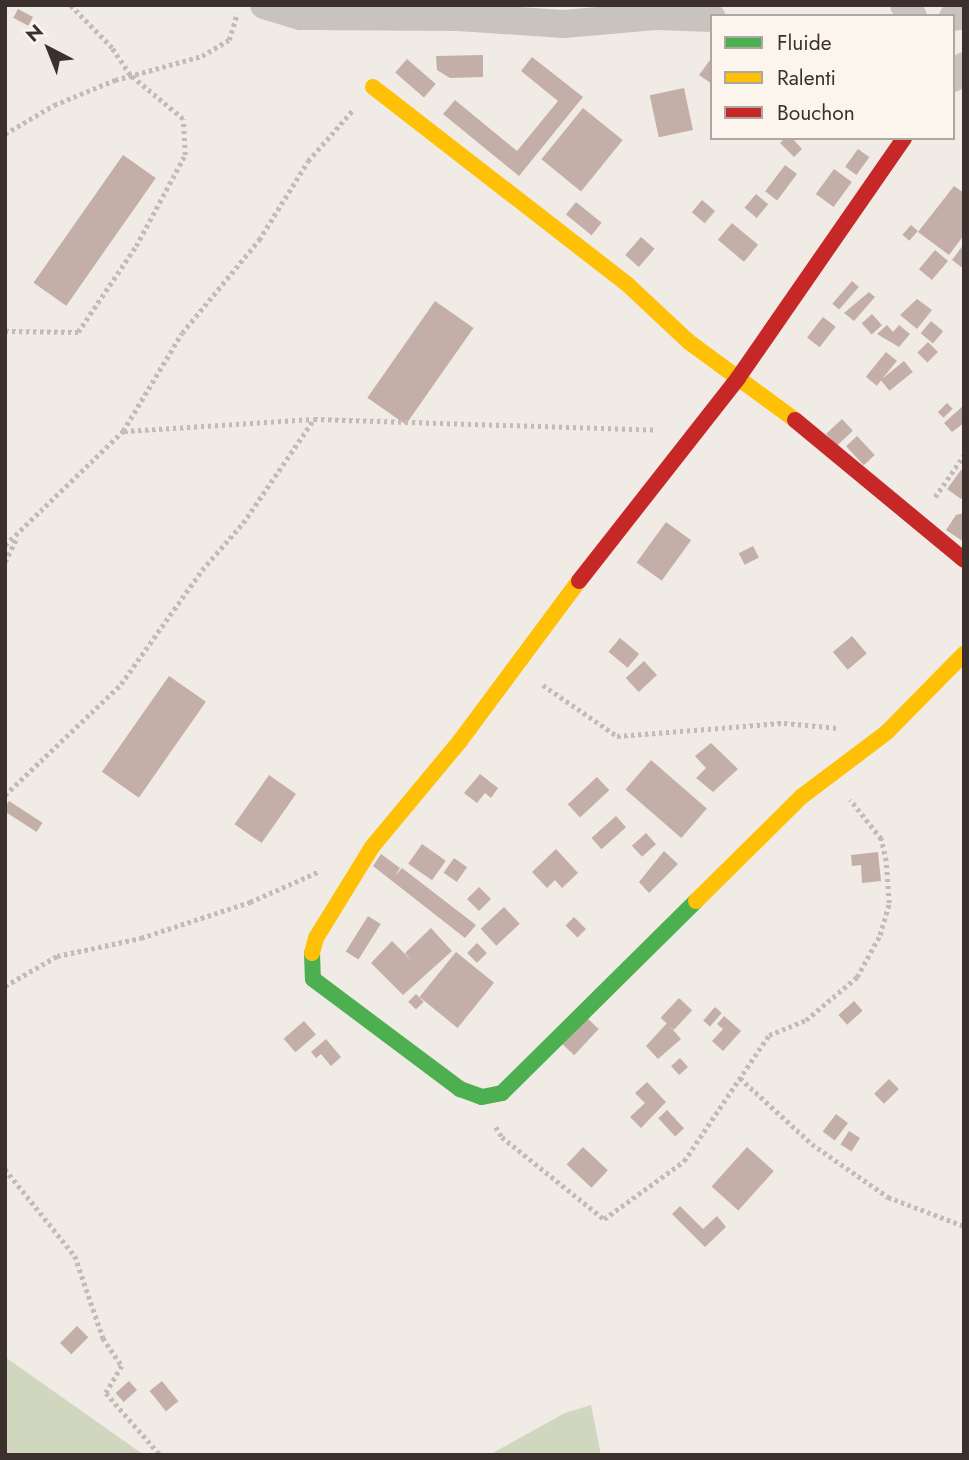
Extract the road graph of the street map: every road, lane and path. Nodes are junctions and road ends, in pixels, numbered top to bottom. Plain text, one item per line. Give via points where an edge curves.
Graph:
1 (70, 5) edge
2 (240, 5) edge
3 (264, 5) edge
4 (710, 18) edge
5 (130, 75) junction
6 (373, 87) joint
7 (5, 134) edge
8 (903, 140) edge
9 (5, 331) edge
10 (738, 378) junction
11 (314, 419) junction
12 (123, 431) junction
13 (697, 432) junction
14 (964, 455) edge
15 (917, 523) junction
16 (19, 533) junction
17 (5, 545) edge
18 (964, 560) edge
19 (5, 562) edge
20 (964, 654) edge
21 (491, 699) junction
22 (886, 733) junction
23 (831, 775) junction
24 (5, 795) edge
25 (323, 869) dead end
26 (5, 986) edge
27 (740, 1078) junction
28 (502, 1093) junction
29 (5, 1169) edge
30 (964, 1226) edge
31 (160, 1455) edge

1 - 5 path via 112,48
2 - 5 path via 229,40 202,56
3 - 4 street via 300,16 458,17 564,24 656,16
5 - 7 path via 54,105
5 - 9 path via 183,119 185,155 136,246 78,332
6 - 10 street via 626,284 689,342
6 - 12 path via 308,161 259,240 182,333
8 - 10 street
10 - 13 street
10 - 15 street
11 - 12 path
11 - 13 path
11 - 24 path via 243,523 202,570 121,684
12 - 16 path
13 - 21 street
14 - 15 path
15 - 18 street
16 - 17 path
16 - 19 path
20 - 22 street
21 - 22 path via 544,684 617,736 784,723
21 - 28 street via 372,847 316,938 310,961 313,979 460,1089 482,1097
22 - 23 street
23 - 27 path via 881,839 889,903 880,934 857,977 806,1020 768,1035
23 - 28 street via 801,797
25 - 26 path via 250,902 165,930 57,956
27 - 28 path via 684,1161 604,1219 502,1137 493,1122
27 - 30 path via 812,1144 888,1197
29 - 31 path via 75,1256 103,1338 122,1366 106,1393

